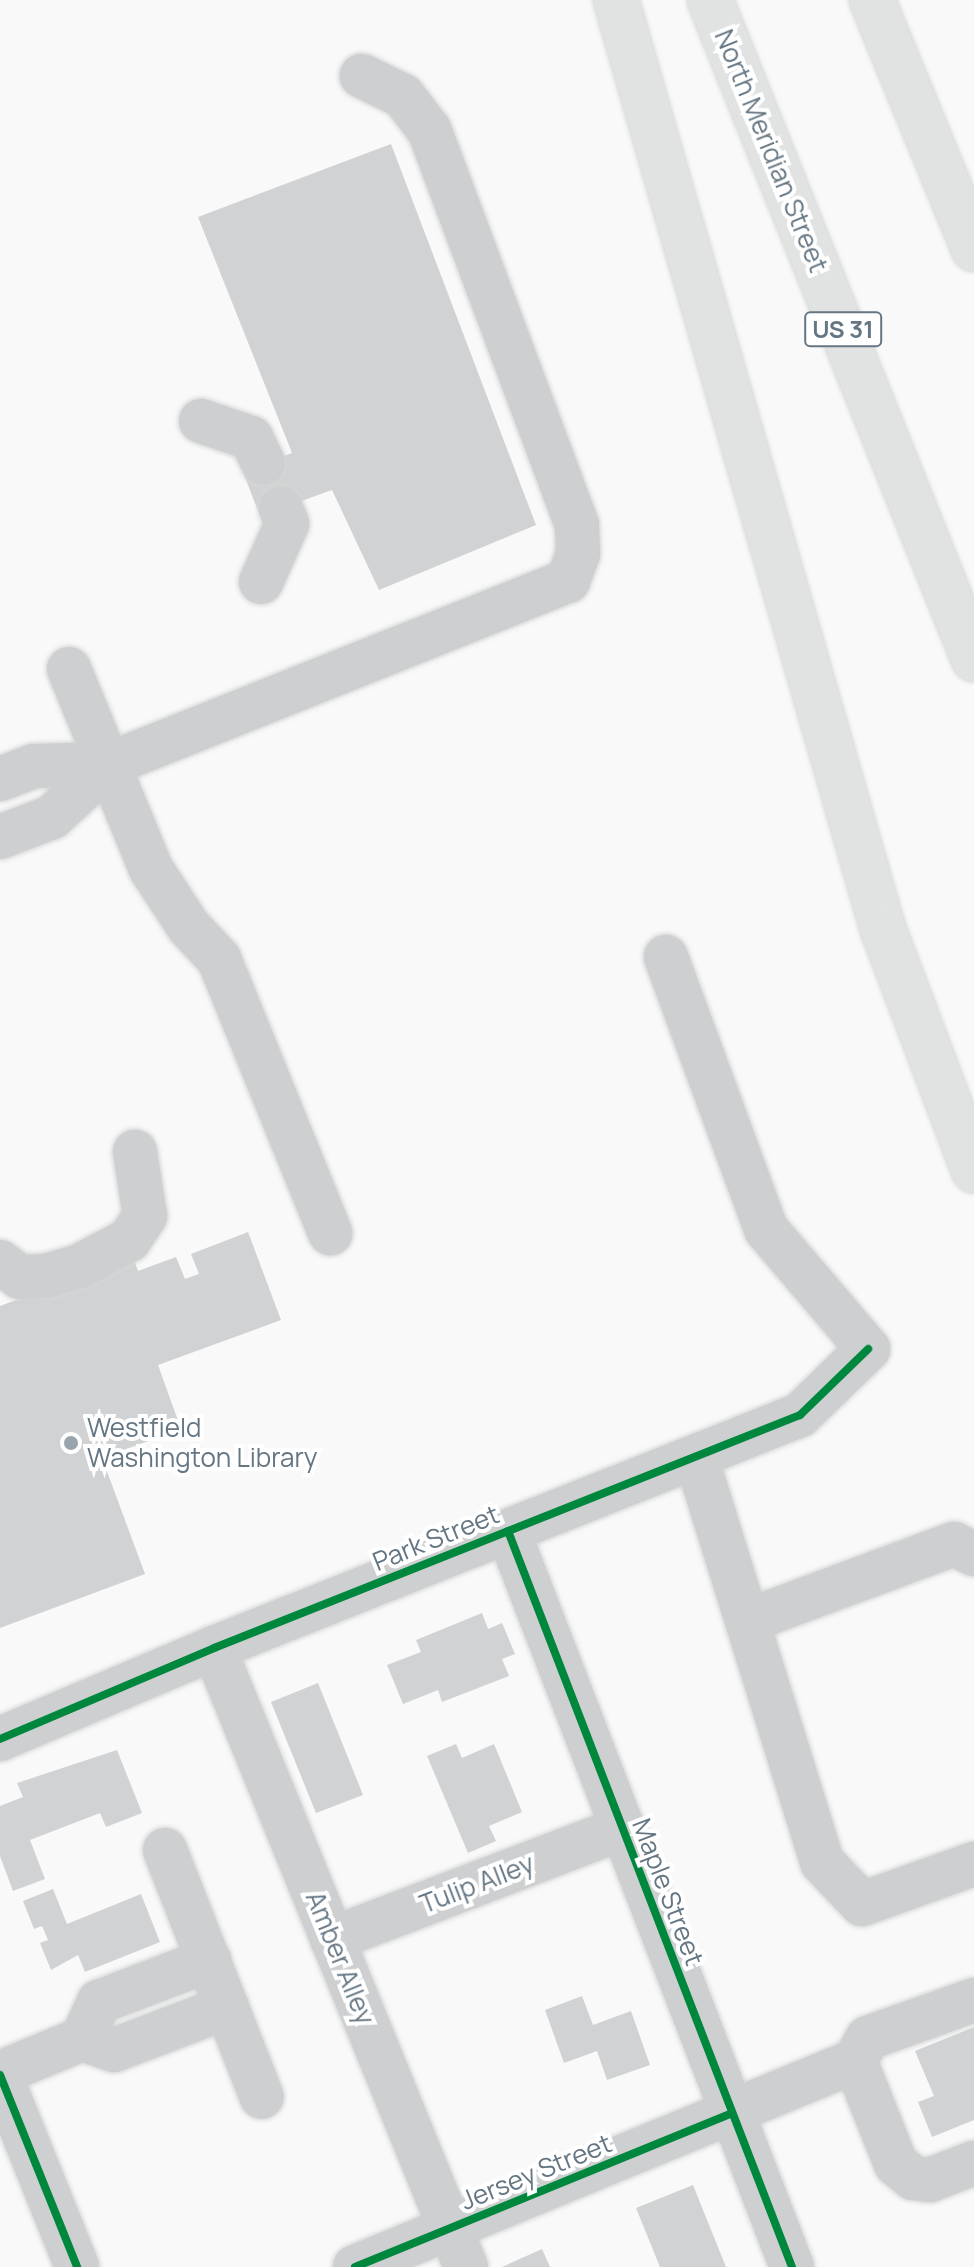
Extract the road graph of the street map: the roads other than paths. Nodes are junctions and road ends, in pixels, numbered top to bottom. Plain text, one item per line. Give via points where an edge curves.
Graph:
1 (616, 0) edge
2 (710, 0) edge
3 (872, 0) edge
4 (362, 76) dead end
5 (974, 249) edge
6 (201, 421) dead end
7 (263, 463) dead end
8 (281, 508) dead end
9 (261, 582) dead end
10 (974, 659) edge
11 (69, 669) dead end
12 (110, 764) junction
13 (0, 779) edge
14 (0, 837) edge
15 (666, 957) dead end
16 (135, 1152) dead end
17 (974, 1170) edge
18 (330, 1233) dead end
19 (0, 1262) edge
20 (696, 1457) junction
21 (508, 1531) junction
22 (974, 1554) edge
23 (747, 1621) junction
24 (214, 1648) junction
25 (0, 1739) edge
26 (622, 1828) junction
27 (165, 1850) dead end
28 (974, 1864) edge
29 (332, 1939) junction
30 (209, 1960) junction
31 (974, 2000) edge
32 (227, 2007) junction
33 (82, 2039) junction
34 (855, 2061) junction
35 (0, 2074) edge
36 (262, 2097) dead end
37 (732, 2113) junction
38 (974, 2163) edge
39 (458, 2248) edge
40 (77, 2267) edge
41 (355, 2267) edge
42 (792, 2267) edge

1 - 17 highway via 883,929
2 - 10 highway, North Meridian Street / US 31
3 - 5 highway
4 - 12 street via 403,96 429,130 577,525 578,554 568,581
6 - 7 street via 251,438
8 - 9 street via 287,524
11 - 12 street
12 - 13 street via 34,766
12 - 14 street via 52,817
12 - 18 street via 151,869 189,927 219,959
15 - 20 street, Park Street via 766,1229 868,1349 800,1415
16 - 19 street via 145,1216 129,1240 78,1267 46,1276 20,1277
20 - 21 street, Park Street
20 - 23 street
21 - 24 street, Park Street
21 - 26 street, Maple Street
22 - 23 street via 954,1544
23 - 28 street via 822,1862 862,1904
24 - 25 street, Park Street
24 - 29 street, Amber Alley
26 - 29 street, Tulip Alley
26 - 37 street, Maple Street
27 - 30 street
29 - 39 street, Amber Alley
30 - 32 street
30 - 33 street via 99,2002
31 - 34 street via 868,2038
32 - 33 street via 114,2050
32 - 36 street
33 - 35 street
34 - 37 street, Jersey Street
34 - 38 street via 896,2164 913,2178 930,2180
35 - 40 street
37 - 39 street, Jersey Street
37 - 42 street, Maple Street
39 - 41 street, Jersey Street

